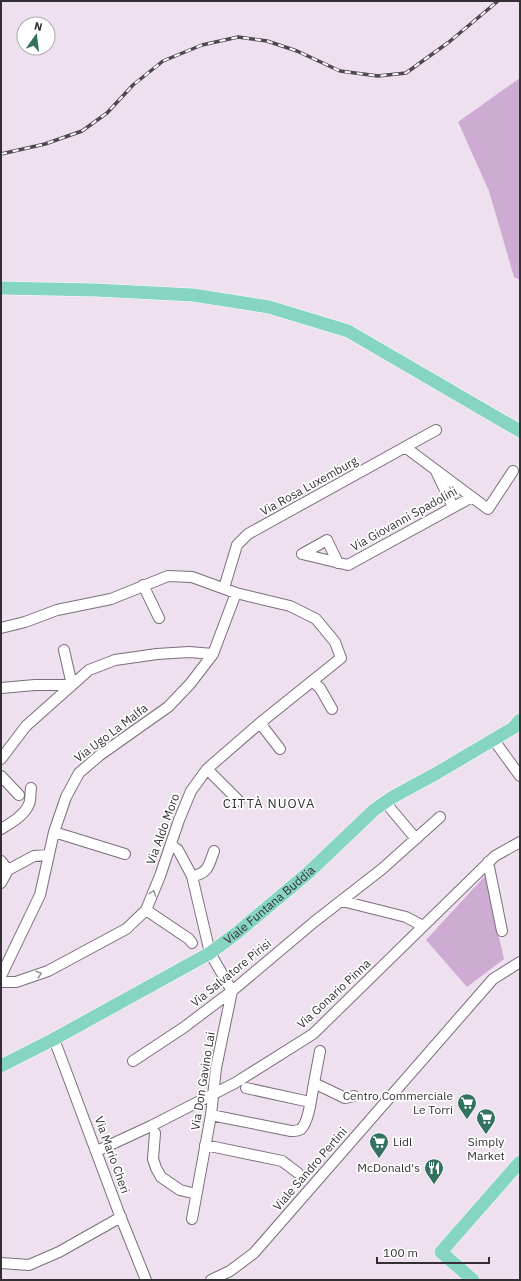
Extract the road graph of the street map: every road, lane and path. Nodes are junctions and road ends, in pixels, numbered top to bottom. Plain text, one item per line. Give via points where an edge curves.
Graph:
1 (1, 288) edge
2 (516, 429) edge
3 (436, 430) dead end
4 (405, 447) junction
5 (435, 469) junction
6 (513, 472) dead end
7 (472, 497) junction
8 (453, 507) junction
9 (338, 563) junction
10 (143, 585) junction
11 (224, 588) junction
12 (236, 593) junction
13 (159, 618) dead end
14 (1, 628) edge
15 (64, 650) dead end
16 (213, 654) junction
17 (312, 681) junction
18 (72, 685) junction
19 (42, 686) junction
20 (1, 688) edge
21 (56, 701) junction
22 (332, 709) dead end
23 (520, 720) edge
24 (260, 723) junction
25 (493, 739) junction
26 (280, 749) dead end
27 (1, 759) edge
28 (207, 769) junction
29 (1, 776) edge
30 (520, 776) edge
31 (31, 788) dead end
32 (19, 795) dead end
33 (238, 801) dead end
34 (386, 802) junction
35 (440, 817) dead end
36 (1, 829) edge
37 (54, 832) junction
38 (416, 839) junction
39 (520, 842) edge
40 (171, 845) junction
41 (214, 851) dead end
42 (125, 854) dead end
43 (48, 855) junction
44 (1, 861) edge
45 (488, 862) junction
46 (8, 870) junction
47 (192, 876) junction
48 (1, 883) edge
49 (342, 901) junction
50 (146, 910) junction
51 (423, 926) junction
52 (502, 932) dead end
53 (192, 943) dead end
54 (210, 953) junction
55 (520, 962) edge
56 (1, 976) edge
57 (1, 982) edge
58 (232, 991) junction
59 (54, 1039) junction
60 (320, 1051) dead end
61 (133, 1061) dead end
62 (1, 1066) edge
63 (314, 1083) junction
64 (246, 1088) dead end
65 (214, 1093) junction
66 (354, 1096) dead end
67 (310, 1102) junction
68 (211, 1115) junction
69 (155, 1133) dead end
70 (206, 1145) junction
71 (97, 1151) junction
72 (520, 1162) edge
73 (298, 1173) dead end
74 (196, 1194) junction
75 (121, 1217) junction
76 (192, 1218) dead end
77 (1, 1263) edge
78 (146, 1280) edge
79 (211, 1280) edge
80 (473, 1280) edge

1 - 2 main road via 193,295 269,307 348,331
3 - 4 street, Via Rosa Luxemburg
4 - 5 street
4 - 11 street, Via Rosa Luxemburg via 248,534 237,545
5 - 7 street
5 - 8 street
6 - 7 street via 488,509
7 - 8 street, Via Giovanni Spadolini
8 - 9 street, Via Giovanni Spadolini via 348,565
9 - 9 street, Via Giovanni Spadolini via 302,554 327,540
10 - 11 street via 168,576 192,578
10 - 13 street
10 - 14 street via 111,599 57,610
11 - 12 street
12 - 16 street, Via Ugo La Malfa
12 - 17 street, Via Aldo Moro via 290,606 316,619 335,642 341,658
15 - 18 street
16 - 18 street via 189,652 115,660 90,670
16 - 37 street, Via Ugo La Malfa via 168,707 79,773 66,797
17 - 22 street via 320,688
17 - 24 street, Via Aldo Moro
18 - 19 street
18 - 21 street
19 - 20 street
19 - 21 street via 51,691
21 - 27 street via 26,726
23 - 25 main road, Viale Funtana Buddia
24 - 26 street
24 - 28 street, Via Aldo Moro
25 - 30 street
25 - 34 main road, Viale Funtana Buddia
28 - 33 street
28 - 40 street, Via Aldo Moro via 191,791
29 - 32 street
31 - 36 street via 30,803 25,811
34 - 38 street
34 - 54 main road, Viale Funtana Buddia via 374,810 308,873
35 - 38 street, Via Salvatore Pirisi
37 - 42 street
37 - 43 street, Via Ugo La Malfa
38 - 49 street, Via Salvatore Pirisi
39 - 45 street, Via Gonario Pinna
40 - 47 street via 178,850
50 -> 40 street, Via Aldo Moro
41 - 47 street via 206,870 200,875
43 - 46 street via 34,856
43 - 56 street, Via Ugo La Malfa via 40,895
44 - 46 street
45 - 51 street, Via Gonario Pinna
45 - 52 street
46 - 48 street
47 - 54 street
49 - 51 street via 406,917
49 - 58 street, Via Salvatore Pirisi
50 - 53 street
57 -> 50 street, Via Aldo Moro via 16,982 48,971 126,929
51 - 65 street, Via Gonario Pinna via 313,1034
54 - 58 street
54 - 59 main road, Viale Funtana Buddia
55 - 79 street, Viale Sandro Pertini via 494,979 254,1253 230,1272
58 - 61 street, Via Salvatore Pirisi
58 - 65 street, Via Don Gavino Lai via 216,1068
59 - 62 main road, Viale Funtana Buddia
59 - 71 street, Via Mario Cheri
60 - 63 street
63 - 66 street via 345,1098
63 - 67 street
64 - 67 street
65 - 68 street, Via Don Gavino Lai
65 - 71 street, Via Gonario Pinna
67 - 68 street via 306,1121 297,1131
68 - 70 street, Via Don Gavino Lai
69 - 74 street via 153,1159 161,1177 180,1190
70 - 73 street via 282,1161
70 - 74 street, Via Don Gavino Lai
71 - 75 street, Via Mario Cheri
72 - 80 main road via 441,1252
74 - 76 street, Via Don Gavino Lai
75 - 77 street via 59,1252 29,1265
75 - 78 street, Via Mario Cheri

